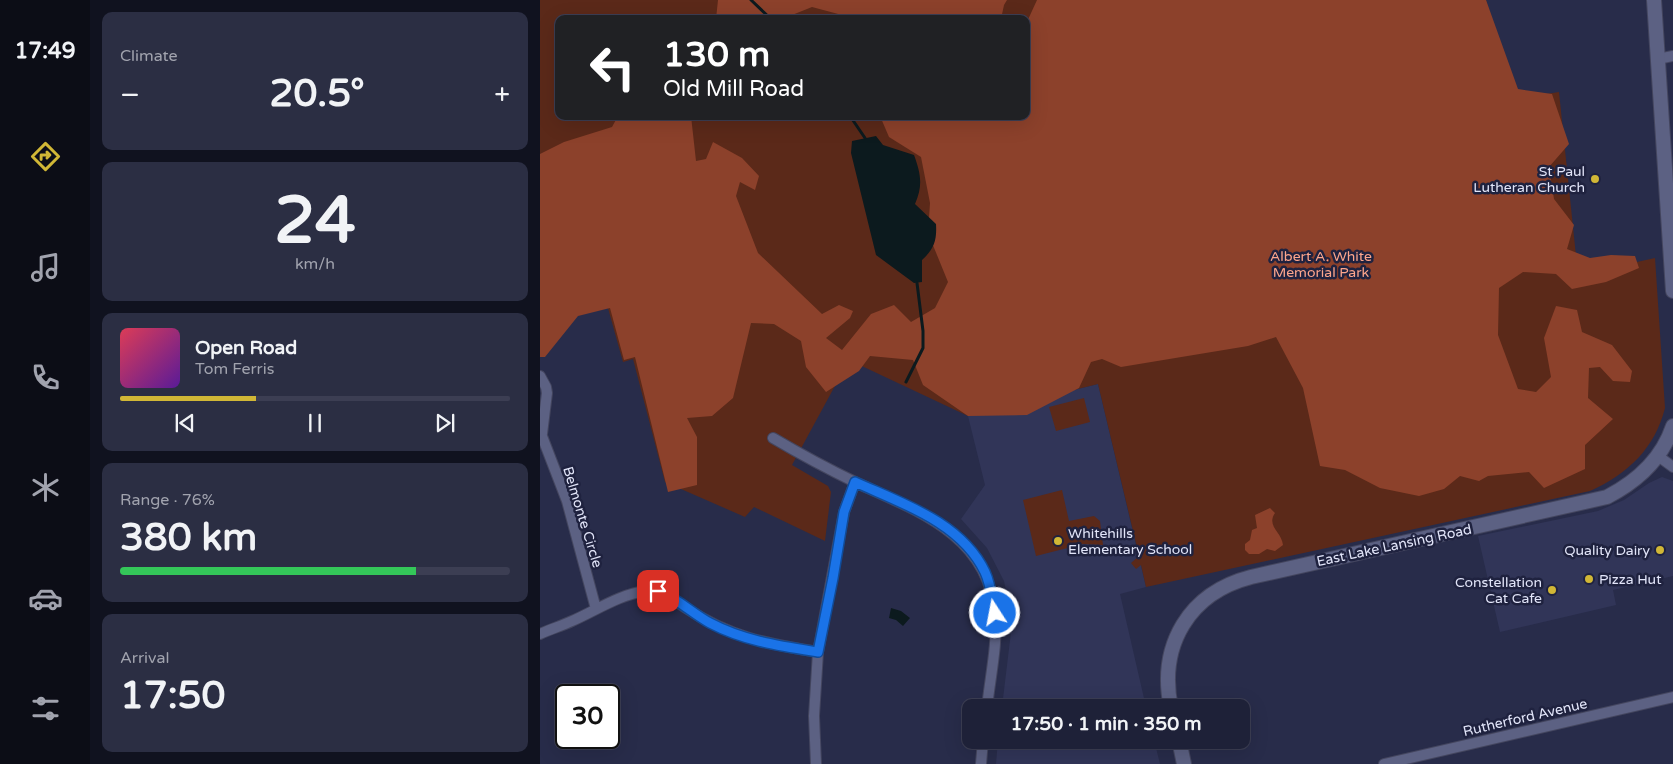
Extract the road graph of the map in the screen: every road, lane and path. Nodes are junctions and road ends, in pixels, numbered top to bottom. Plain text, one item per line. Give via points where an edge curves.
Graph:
1 (1654, 0) edge
2 (1673, 56) edge
3 (1658, 59) junction
4 (1673, 291) edge
5 (540, 376) edge
6 (1673, 426) edge
7 (541, 432) edge
8 (773, 438) dead end
9 (1658, 456) junction
10 (1673, 467) edge
11 (855, 482) junction
12 (596, 609) junction
13 (540, 634) edge
14 (818, 652) junction
15 (1673, 697) edge
16 (988, 699) edge
17 (1170, 699) edge
18 (982, 749) edge
19 (1181, 749) edge
20 (816, 764) edge
21 (981, 764) edge
22 (1184, 764) edge
23 (1384, 764) edge

1 - 3 main road
2 - 3 street
3 - 4 main road
5 - 7 street, Belmonte Circle via 546,387
6 - 9 main road, East Lake Lansing Road
7 - 12 street, Belmonte Circle via 567,501
8 - 11 street
9 - 10 street
9 - 17 main road, East Lake Lansing Road via 1634,481 1602,498 1229,584 1200,603 1177,635 1168,672
11 - 14 street via 844,512
11 - 16 street via 936,520 958,538 984,571 995,613
12 - 13 street
12 - 14 street via 626,596 658,591 730,633 757,642
14 - 20 street via 814,716
15 - 23 street, Rutherford Avenue
18 - 21 street
19 - 22 main road

